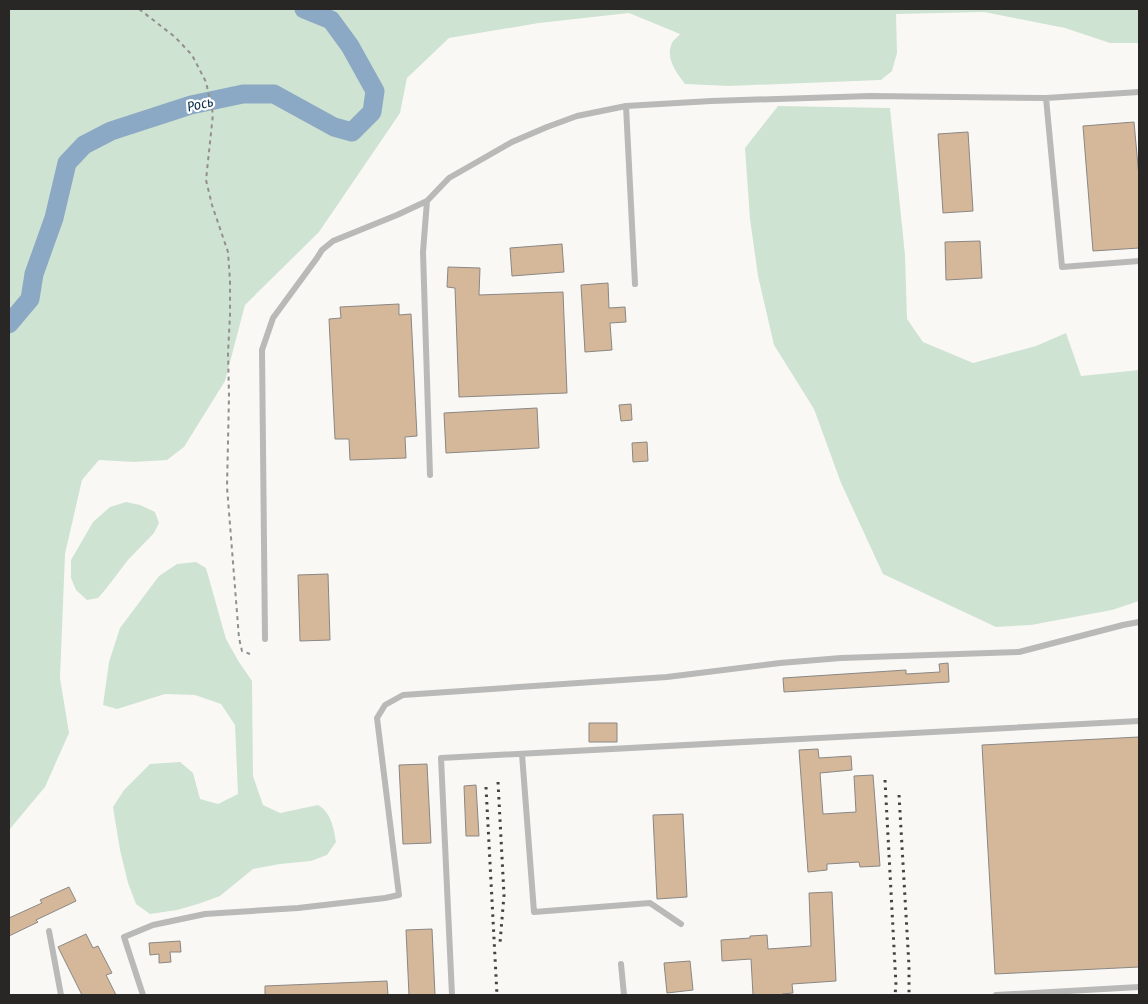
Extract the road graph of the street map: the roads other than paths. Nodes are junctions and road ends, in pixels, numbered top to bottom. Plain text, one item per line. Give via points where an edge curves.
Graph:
1 (1139, 92) edge
2 (1046, 98) junction
3 (626, 106) junction
4 (428, 202) junction
5 (1139, 261) edge
6 (635, 284) dead end
7 (430, 475) dead end
8 (1139, 622) edge
9 (265, 639) dead end
10 (1139, 721) edge
11 (522, 754) junction
12 (682, 924) dead end
13 (50, 931) dead end
14 (621, 964) dead end
15 (1139, 987) edge
16 (61, 995) edge
17 (143, 995) edge
18 (452, 995) edge
19 (624, 995) edge
20 (996, 995) edge

1 - 2 lane
2 - 3 lane via 870,96
2 - 5 lane via 1062,267
3 - 4 lane via 577,116 512,142 449,178
3 - 6 lane
4 - 7 lane via 423,252
4 - 9 lane via 332,241 273,318 262,350
8 - 17 lane via 1019,652 780,662 668,677 403,695 385,705 377,718 399,895 298,908 205,914 154,925 124,937
10 - 11 lane
11 - 12 lane via 534,912 650,903
11 - 18 lane via 441,758
13 - 16 lane
14 - 19 lane
15 - 20 lane

